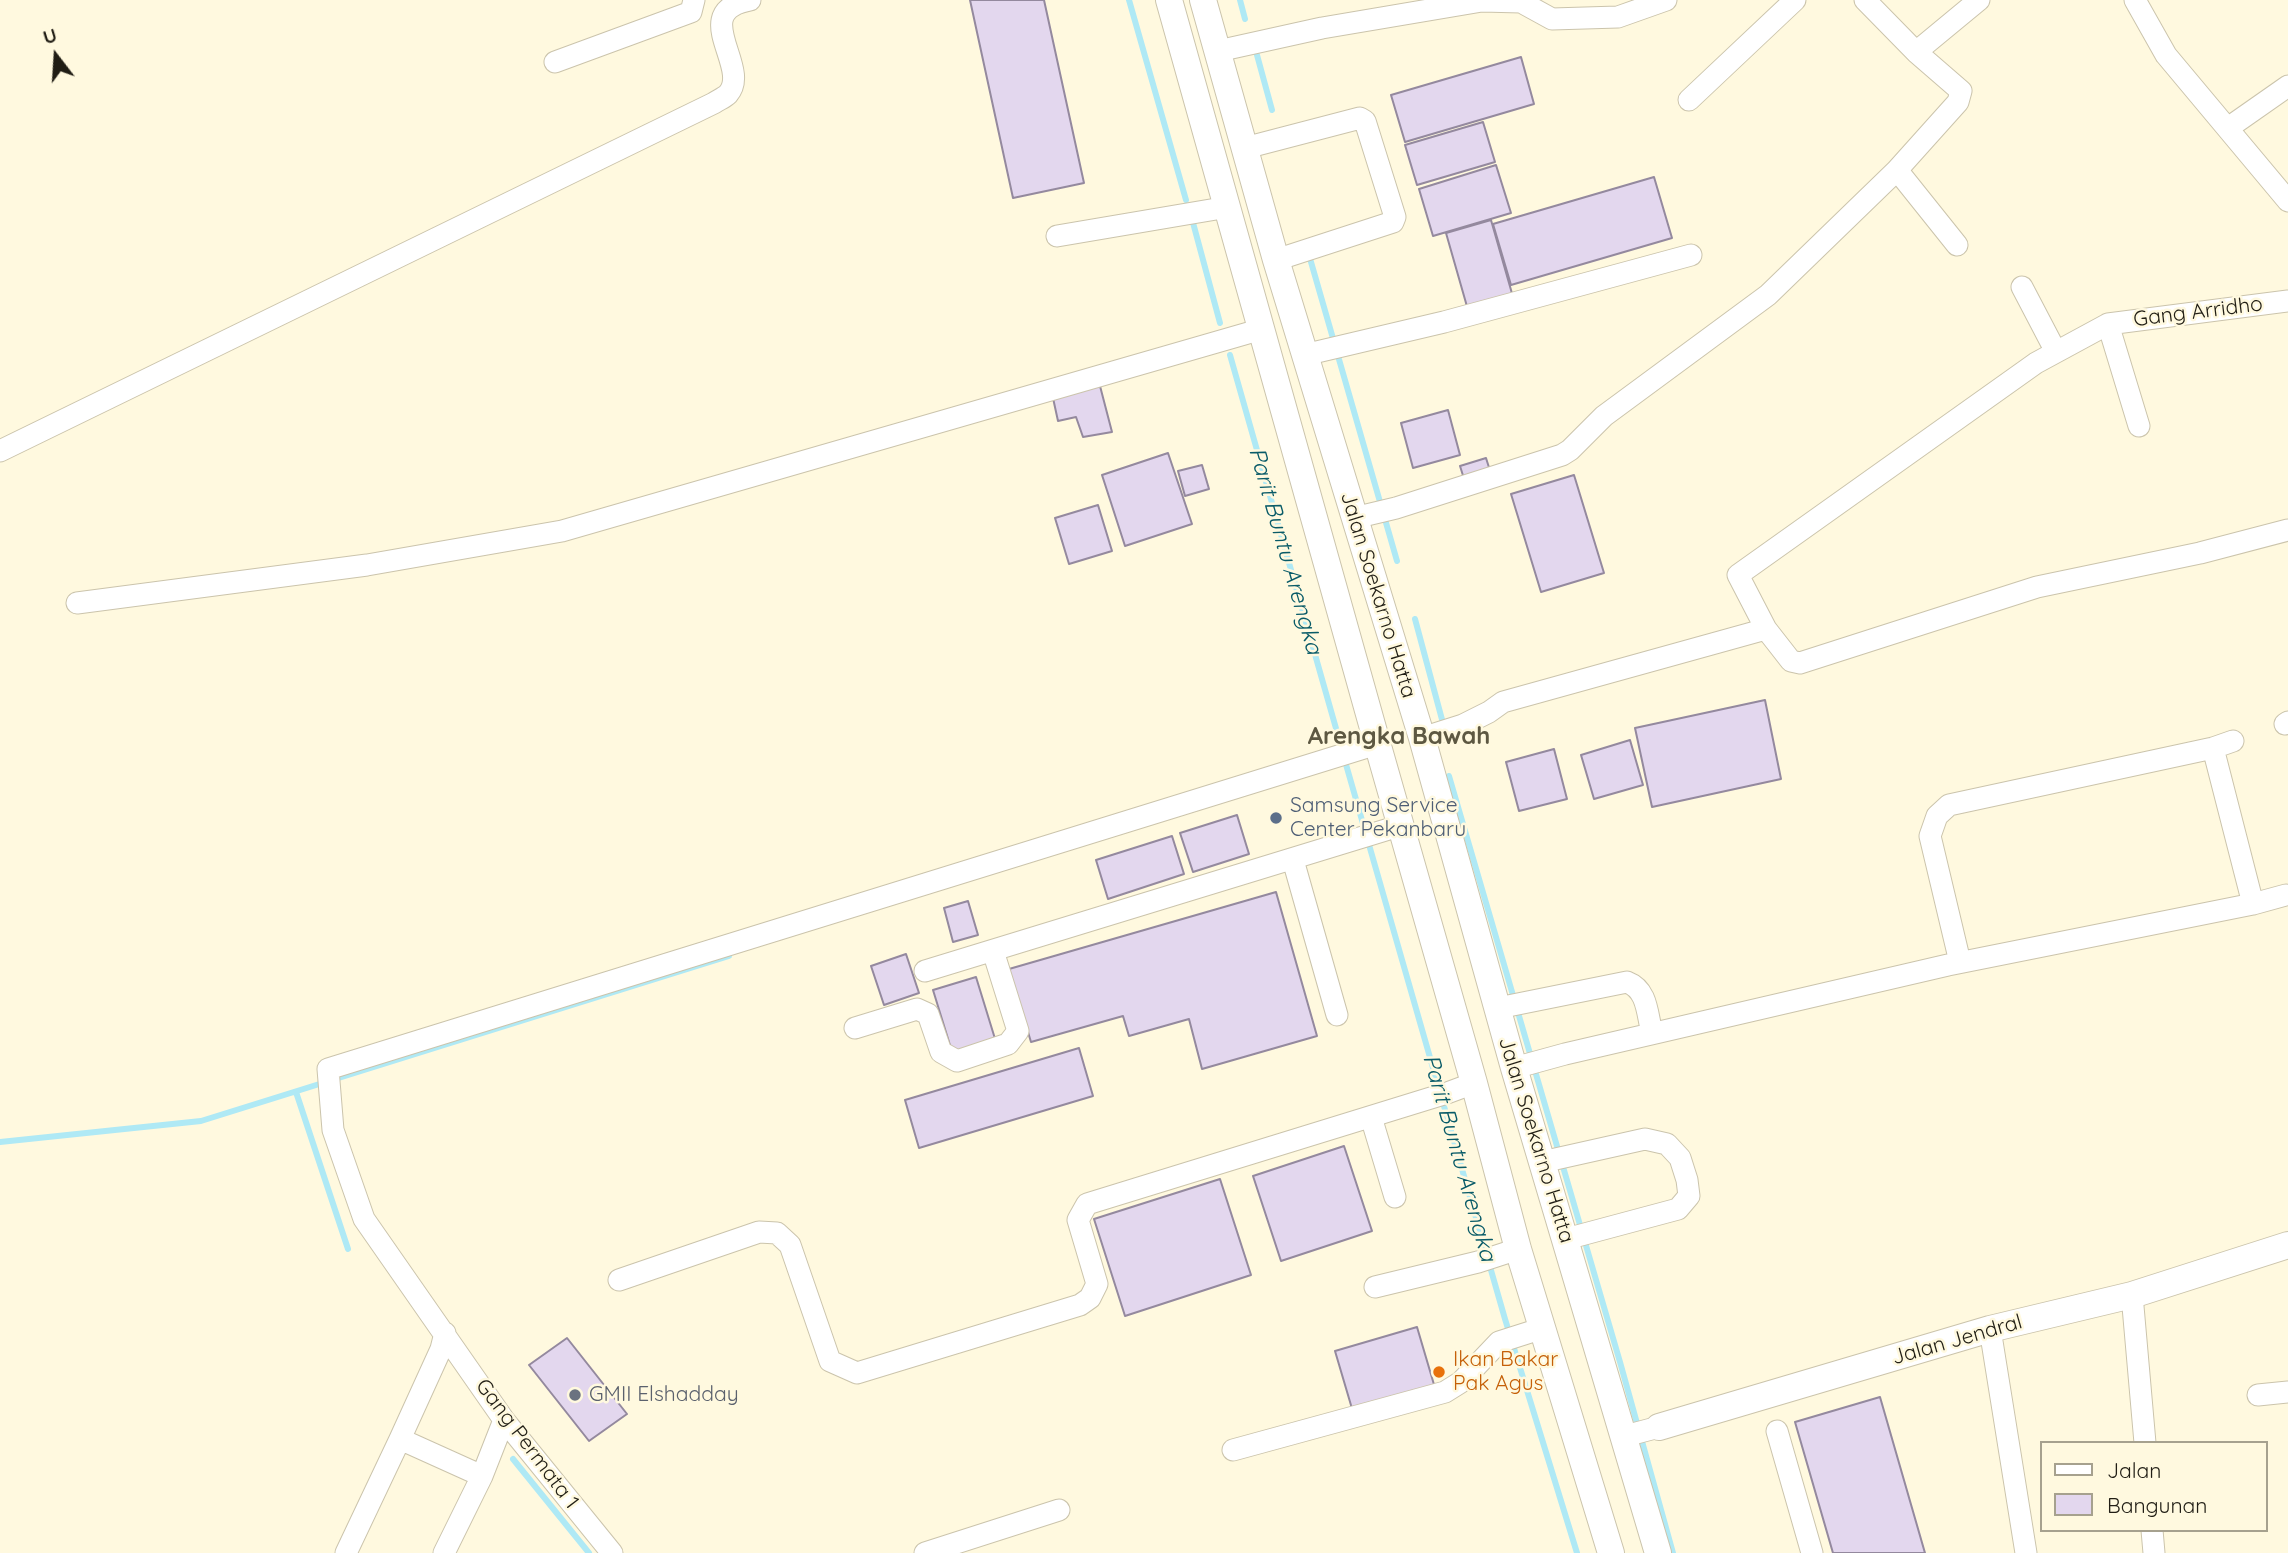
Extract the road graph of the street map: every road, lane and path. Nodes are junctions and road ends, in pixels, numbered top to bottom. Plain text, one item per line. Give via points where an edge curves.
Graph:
1 (694, 0) edge
2 (750, 0) edge
3 (1170, 0) edge
4 (1203, 0) edge
5 (1666, 0) edge
6 (1795, 0) edge
7 (1865, 0) edge
8 (1979, 0) edge
9 (2135, 0) edge
10 (1218, 51) junction
11 (1916, 52) junction
12 (555, 62) dead end
13 (2288, 86) edge
14 (1689, 100) dead end
15 (2228, 128) junction
16 (1245, 148) junction
17 (1897, 170) junction
18 (2288, 201) edge
19 (1228, 207) junction
20 (1057, 236) dead end
21 (1956, 245) dead end
22 (1691, 255) dead end
23 (1276, 260) junction
24 (2022, 287) dead end
25 (2288, 301) edge
26 (2108, 324) junction
27 (1262, 329) junction
28 (2056, 352) junction
29 (1310, 354) junction
30 (2139, 426) dead end
31 (0, 451) edge
32 (1361, 516) junction
33 (2288, 530) edge
34 (77, 603) dead end
35 (1766, 629) junction
36 (1431, 735) junction
37 (1377, 744) junction
38 (1402, 825) junction
39 (1293, 860) junction
40 (2286, 895) dead end
41 (2253, 904) junction
42 (993, 951) junction
43 (1960, 962) junction
44 (925, 971) dead end
45 (1498, 1008) junction
46 (1337, 1015) dead end
47 (855, 1028) dead end
48 (1652, 1033) junction
49 (1523, 1066) junction
50 (1474, 1083) junction
51 (1371, 1117) junction
52 (1554, 1159) junction
53 (1395, 1196) dead end
54 (1576, 1236) junction
55 (2288, 1245) edge
56 (1498, 1256) junction
57 (619, 1280) dead end
58 (1375, 1287) dead end
59 (2132, 1295) junction
60 (1543, 1328) junction
61 (1990, 1329) junction
62 (445, 1333) junction
63 (2288, 1392) edge
64 (2258, 1395) dead end
65 (505, 1420) junction
66 (1660, 1427) joint
67 (1777, 1431) dead end
68 (1629, 1435) junction
69 (401, 1439) junction
70 (2145, 1441) edge
71 (1233, 1450) dead end
72 (482, 1476) junction
73 (1059, 1510) dead end
74 (2152, 1532) edge
75 (346, 1553) edge
76 (444, 1553) edge
77 (612, 1553) edge
78 (925, 1553) edge
79 (1611, 1553) edge
80 (1658, 1553) edge
81 (1812, 1553) edge
82 (2026, 1553) edge
83 (2154, 1553) edge

1 - 12 street via 691,12
2 - 31 street via 729,8 723,20 721,29 734,75 727,95
3 - 19 main road, Jalan Soekarno Hatta
4 - 10 main road, Jalan Soekarno Hatta
5 - 10 street via 1618,17 1552,19 1521,2 1482,1
6 - 14 street
7 - 11 street
8 - 11 street
9 - 15 street via 2166,55
10 - 16 main road, Jalan Soekarno Hatta
11 - 17 street via 1959,88 1961,95
13 - 15 street
15 - 18 street
16 - 23 main road, Jalan Soekarno Hatta
16 - 23 street via 1360,118 1365,121 1395,217 1393,222
17 - 21 street
17 - 32 street via 1768,295 1604,416 1570,450 1396,509
19 - 20 street
19 - 27 main road, Jalan Soekarno Hatta
22 - 29 street
23 - 29 main road, Jalan Soekarno Hatta
24 - 28 street
25 - 26 street, Gang Arridho
26 - 28 street, Gang Arridho
26 - 30 street, Gang Arridho
27 - 34 street via 562,531 367,565
27 - 37 main road, Jalan Soekarno Hatta
28 - 35 street, Gang Arridho via 1738,575
29 - 32 main road, Jalan Soekarno Hatta
32 - 36 main road, Jalan Soekarno Hatta
33 - 35 street via 2037,587 1800,663 1791,661
35 - 36 street via 1503,702
36 - 45 main road, Jalan Soekarno Hatta
37 - 38 main road, Jalan Soekarno Hatta
37 - 62 street, Gang Permata 1 via 328,1069 333,1130 364,1220
38 - 39 street
38 - 50 main road, Jalan Soekarno Hatta
39 - 42 street
39 - 46 street
40 - 41 street
41 - 43 street
41 - 43 street via 2223,745 1949,805 1937,816 1930,836
42 - 44 street
42 - 47 street via 1018,1031 1008,1044 957,1061 941,1052 928,1014 916,1009
43 - 48 street
45 - 48 street via 1627,982 1642,992
45 - 49 main road, Jalan Soekarno Hatta
48 - 49 street
49 - 52 main road, Jalan Soekarno Hatta
50 - 51 street
50 - 56 main road, Jalan Soekarno Hatta
51 - 53 street
51 - 57 street via 1087,1204 1078,1220 1097,1284 1090,1298 1080,1305 857,1373 830,1361 790,1245 777,1233 759,1232
52 - 54 main road, Jalan Soekarno Hatta
52 - 54 street via 1645,1139 1667,1144 1680,1158 1687,1180 1689,1196 1678,1209
54 - 68 main road, Jalan Soekarno Hatta
55 - 59 main road, Jalan Jendral
56 - 58 street
56 - 60 main road, Jalan Soekarno Hatta
59 - 61 main road, Jalan Jendral
59 - 70 street
60 - 71 street via 1507,1340 1445,1392
60 - 79 main road, Jalan Soekarno Hatta
61 - 66 main road, Jalan Jendral
61 - 82 street
62 - 65 street, Gang Permata 1
62 - 69 street
63 - 64 street
65 - 72 street
65 - 77 street, Gang Permata 1
66 - 68 street, Jalan Jendral
67 - 81 street
68 - 80 main road, Jalan Soekarno Hatta
69 - 72 street
69 - 75 street
72 - 76 street
73 - 78 street
74 - 83 street

